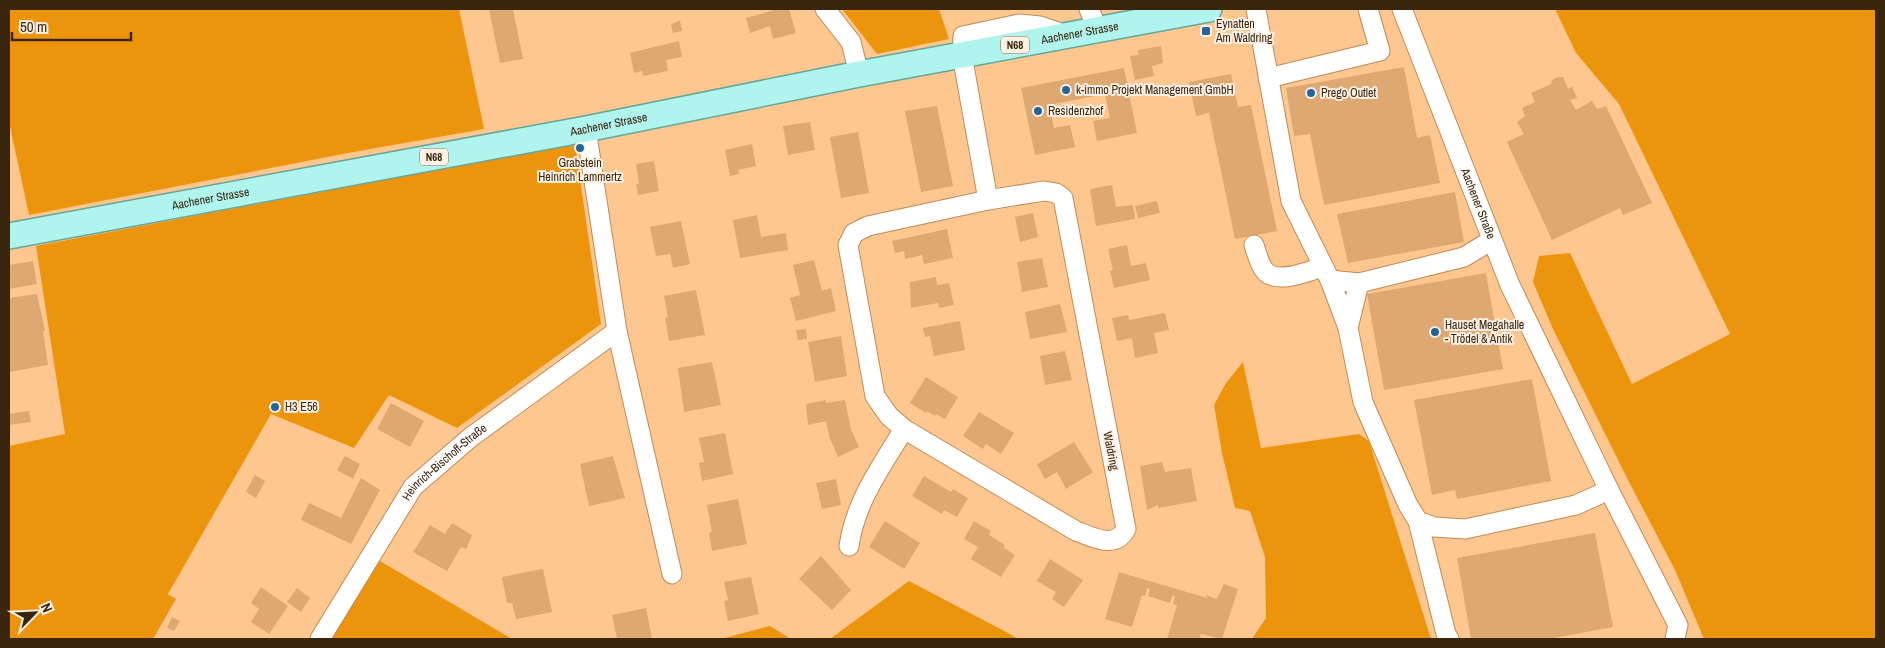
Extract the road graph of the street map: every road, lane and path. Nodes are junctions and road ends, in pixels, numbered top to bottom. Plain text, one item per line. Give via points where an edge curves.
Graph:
1 (825, 9) edge
2 (1209, 9) edge
3 (1256, 9) edge
4 (1368, 9) edge
5 (1402, 9) edge
6 (1094, 19) edge
7 (962, 55) junction
8 (859, 74) junction
9 (1268, 78) junction
10 (586, 129) junction
11 (988, 200) junction
12 (9, 236) edge
13 (1492, 240) junction
14 (1254, 245) dead end
15 (1327, 274) junction
16 (1359, 283) junction
17 (1348, 328) junction
18 (617, 331) junction
19 (904, 430) junction
20 (1609, 490) junction
21 (1418, 521) junction
22 (848, 546) dead end
23 (672, 574) dead end
24 (320, 639) edge
25 (1449, 639) edge
26 (1675, 639) edge

1 - 8 street via 851,42
2 - 6 main road, Aachener Strasse / N68
3 - 9 street
4 - 9 street via 1380,52
5 - 13 street, Aachener Straße
6 - 7 main road, Aachener Strasse / N68 via 1068,36
7 - 8 main road, Aachener Strasse / N68
7 - 11 street
8 - 10 main road, Aachener Strasse / N68
9 - 15 street via 1291,201
10 - 12 main road, Aachener Strasse / N68
10 - 18 street
11 - 19 street, Waldring via 868,226 854,233 848,245 875,396
11 - 19 street, Waldring via 1044,191 1063,198 1126,530 1115,540 1102,540 1076,531
13 - 16 street, Aachener Straße via 1464,257
13 - 20 street via 1510,285
14 - 15 street, Aachener Straße via 1263,270 1271,276
15 - 16 street, Aachener Straße
15 - 17 street
16 - 17 street
17 - 21 street via 1363,402
18 - 23 street
18 - 24 street, Heinrich-Bischoff-Straße via 471,437 413,487
19 - 22 street via 861,501
20 - 21 street via 1576,505 1465,529 1434,527
20 - 26 street via 1678,625
21 - 25 street

